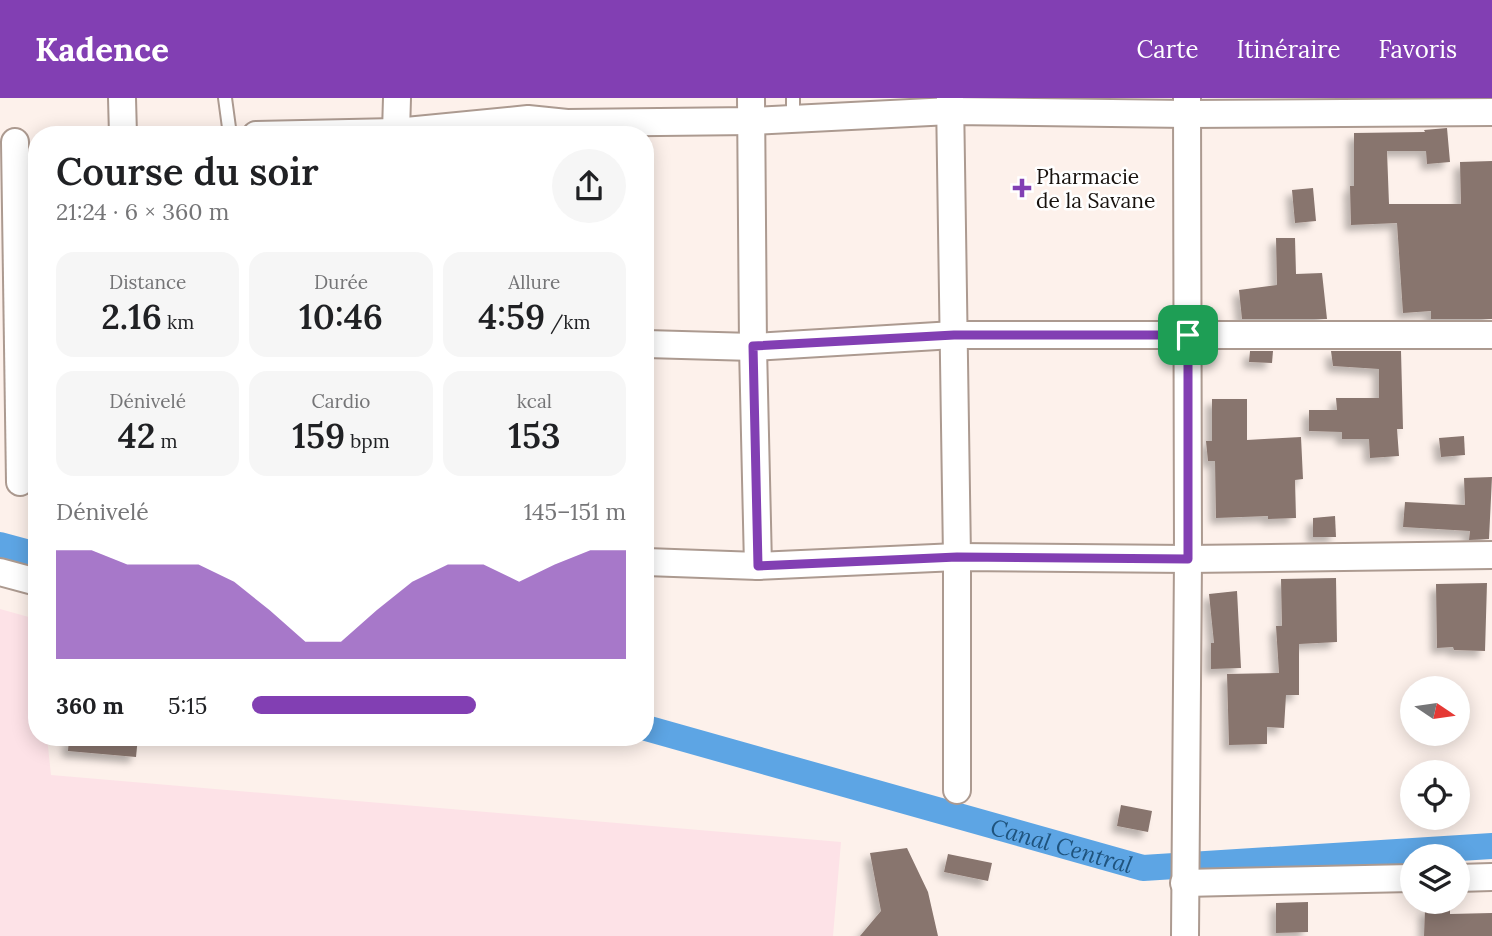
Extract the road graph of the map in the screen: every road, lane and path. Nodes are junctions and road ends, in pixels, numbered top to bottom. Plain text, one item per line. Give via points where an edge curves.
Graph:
1 (122, 98) edge
2 (225, 98) edge
3 (397, 98) edge
4 (950, 105) edge
5 (1187, 106) edge
6 (793, 109) edge
7 (751, 110) edge
8 (567, 111) edge
9 (1492, 111) edge
10 (123, 126) edge
11 (229, 126) edge
12 (396, 126) edge
13 (533, 126) edge
14 (17, 141) edge
15 (954, 335) junction
16 (1188, 335) junction
17 (1492, 335) edge
18 (654, 344) edge
19 (753, 346) junction
20 (19, 482) edge
21 (1492, 555) edge
22 (957, 557) junction
23 (1188, 559) junction
24 (654, 562) edge
25 (758, 566) junction
26 (0, 572) edge
27 (28, 580) edge
28 (957, 790) dead end
29 (1492, 877) edge
30 (1400, 878) edge
31 (1470, 878) edge
32 (1184, 883) junction
33 (1185, 936) edge

1 - 10 street
2 - 11 lane
3 - 12 street
4 - 5 street
4 - 6 street
4 - 15 street
5 - 9 street
5 - 16 street
6 - 7 street
7 - 8 street
7 - 19 street
8 - 13 street
14 - 20 street
15 - 16 street
15 - 19 street
15 - 22 street
16 - 17 street
16 - 23 street
18 - 19 street
19 - 25 street
21 - 23 street
22 - 23 street
22 - 25 street
22 - 28 street
23 - 32 street
24 - 25 street
26 - 27 street
29 - 31 street
30 - 32 street
32 - 33 street

